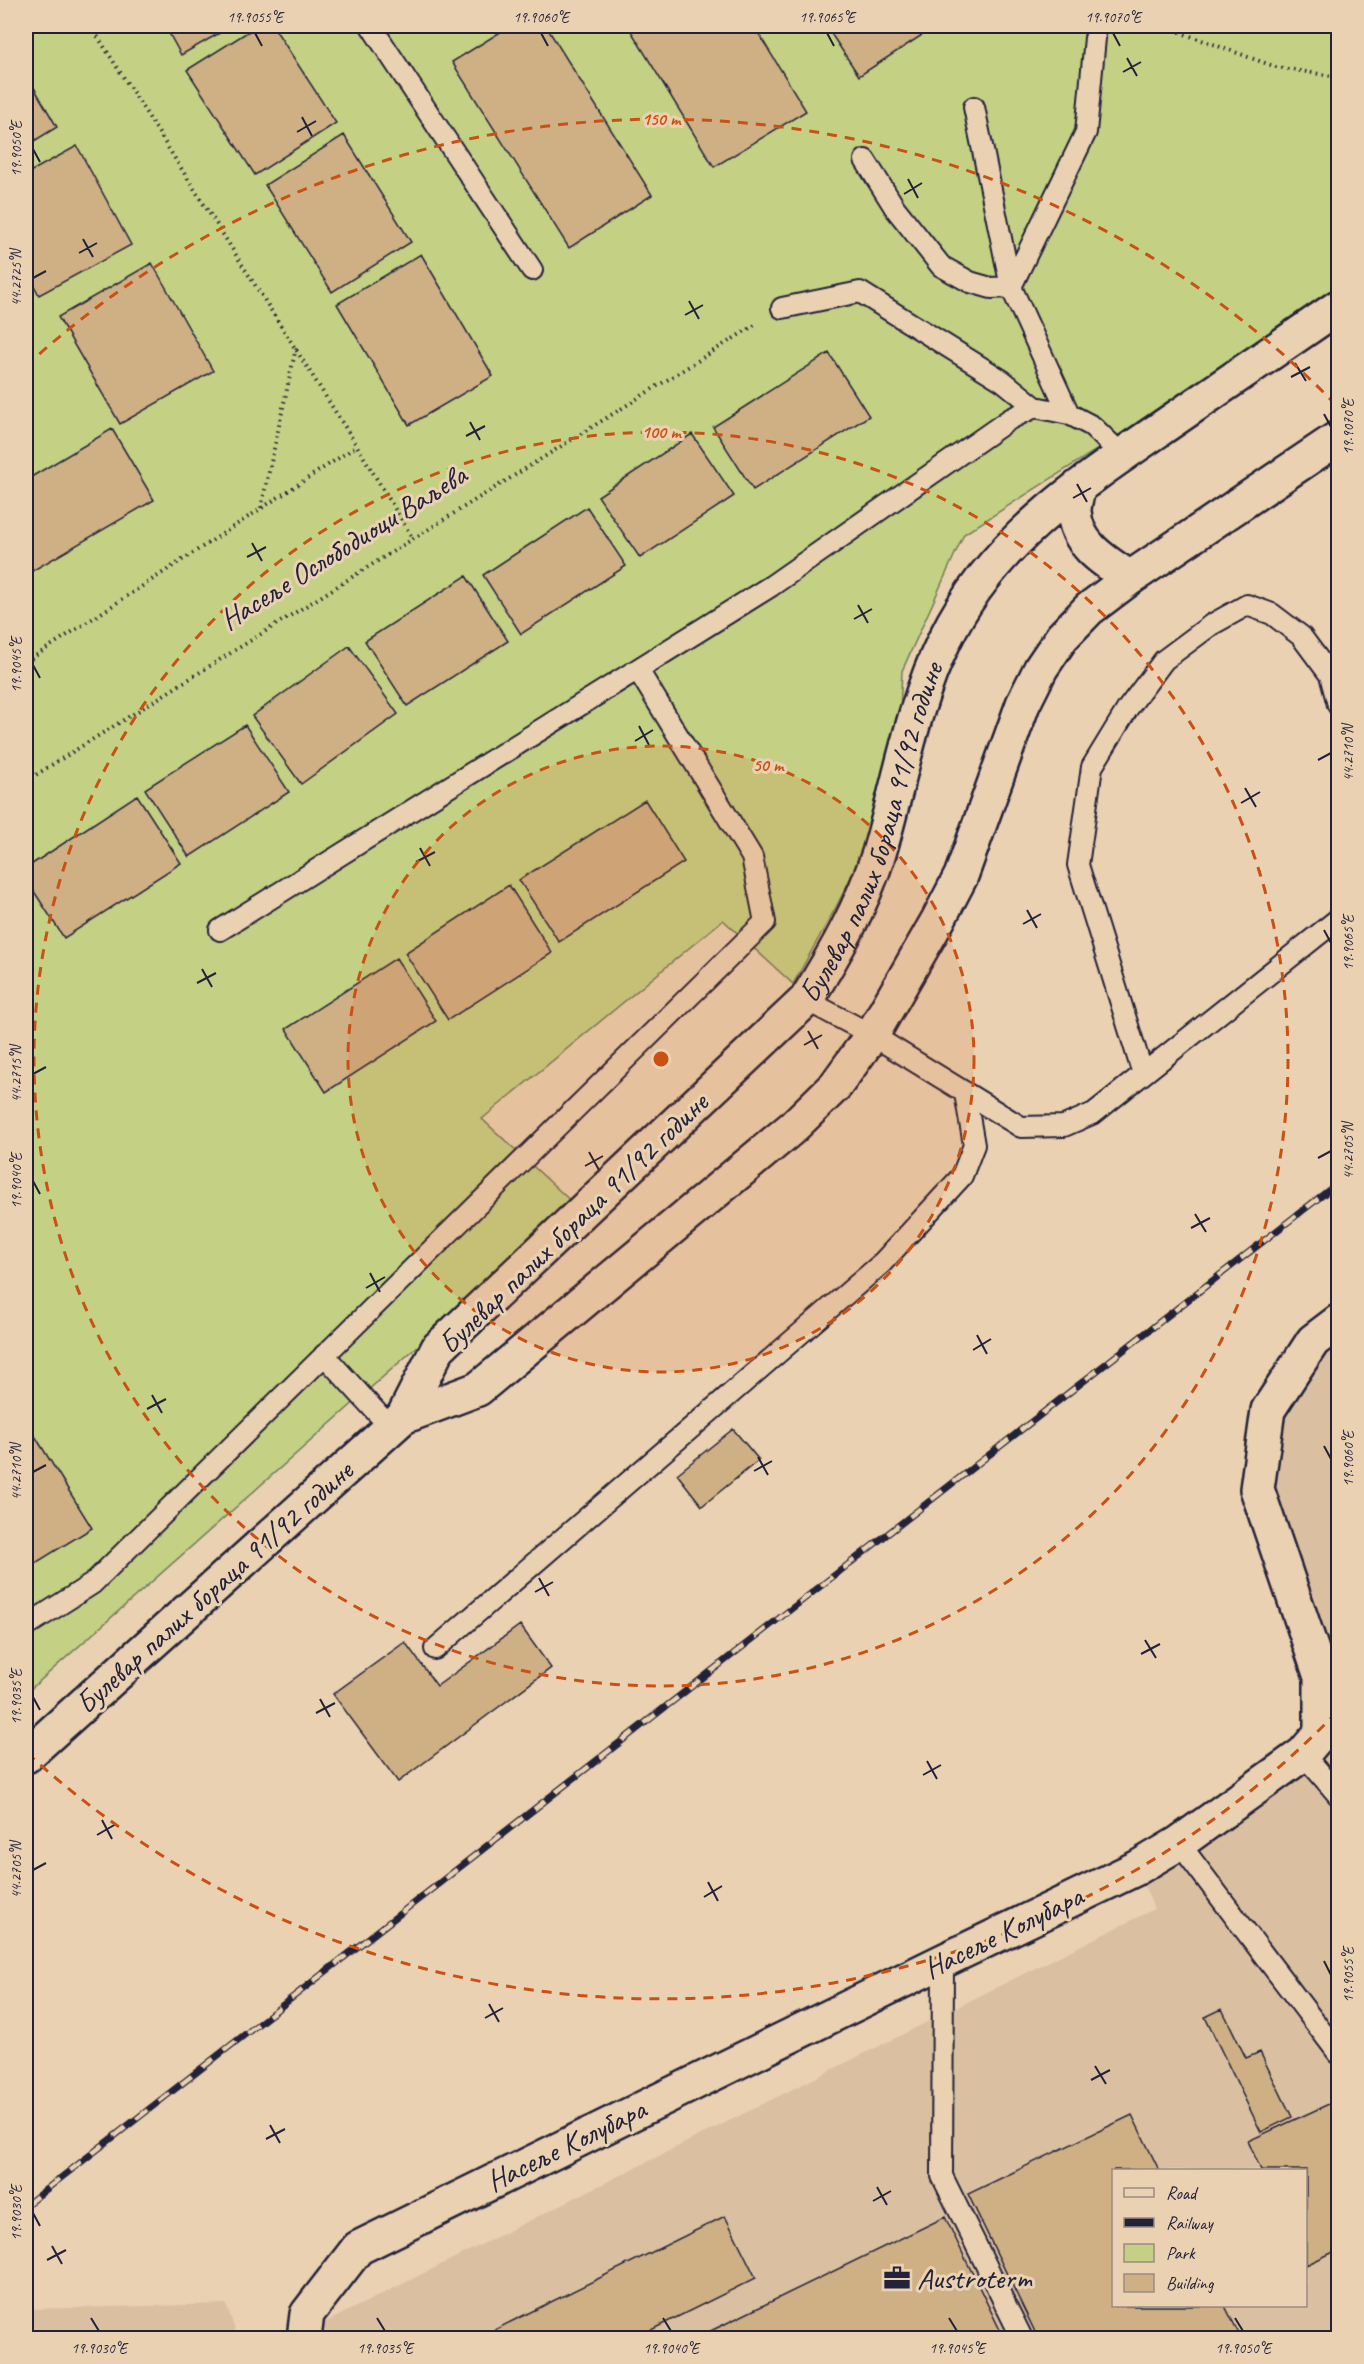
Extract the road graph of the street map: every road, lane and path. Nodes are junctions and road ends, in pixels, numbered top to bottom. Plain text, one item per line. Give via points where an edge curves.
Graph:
1 (91, 26) edge
2 (371, 26) edge
3 (1144, 26) edge
4 (1095, 38) dead end
5 (1338, 77) edge
6 (975, 107) dead end
7 (865, 160) dead end
8 (532, 270) dead end
9 (1011, 287) junction
10 (1338, 307) edge
11 (782, 308) joint
12 (296, 348) junction
13 (1035, 407) junction
14 (1069, 414) junction
15 (1338, 438) edge
16 (357, 446) junction
17 (1122, 455) junction
18 (1079, 487) junction
19 (261, 509) junction
20 (413, 539) junction
21 (1130, 578) junction
22 (26, 662) edge
23 (638, 670) junction
24 (1338, 705) edge
25 (26, 781) edge
26 (1338, 919) edge
27 (220, 930) dead end
28 (806, 1000) junction
29 (872, 1035) junction
30 (1143, 1074) junction
31 (965, 1093) junction
32 (1338, 1322) edge
33 (324, 1355) junction
34 (397, 1423) junction
35 (26, 1626) edge
36 (435, 1649) dead end
37 (1321, 1737) edge
38 (26, 1756) edge
39 (1338, 1795) edge
40 (1179, 1843) junction
41 (943, 1961) junction
42 (1338, 2053) edge
43 (304, 2338) edge
44 (1022, 2338) edge

1 - 12 path
2 - 8 lane
3 - 5 path via 1174,30 1276,67
4 - 9 lane via 1086,132
6 - 9 lane
7 - 9 lane via 895,208 941,266 970,282 991,288
9 - 14 lane
10 - 17 street, Булевар палих бораца 91/92 године
11 - 13 lane via 860,292 1003,381
11 - 20 path, Насеље Ослободиоци Ваљева
12 - 16 path
12 - 19 path
13 - 14 lane
13 - 23 lane via 1010,419 771,586
14 - 17 lane via 1092,426
15 - 21 street, Булевар палих бораца 91/92 године
16 - 19 path
16 - 20 path
17 - 18 street, Булевар палих бораца 91/92 године
18 - 21 street via 1074,509 1078,530 1090,550
18 - 28 street, Булевар палих бораца 91/92 године via 1001,554 969,596 945,639 926,684 874,866 858,908
19 - 22 path
20 - 25 path, Насеље Ослободиоци Ваљева
21 - 29 street, Булевар палих бораца 91/92 године via 1089,609 1062,637 1041,668 1023,704 962,876
23 - 27 lane
23 - 33 lane via 752,857 765,922
24 - 30 lane via 1330,675 1301,636 1272,614 1247,605 1211,625 1164,660 1128,708 1092,767 1078,865
26 - 30 lane
28 - 29 lane
28 - 34 street, Булевар палих бораца 91/92 године via 438,1348
29 - 31 lane
29 - 34 street, Булевар палих бораца 91/92 године via 836,1084 792,1128 478,1389
30 - 31 lane via 1094,1113 1064,1126 1021,1127
31 - 36 lane via 974,1145 962,1176 881,1264
32 - 37 street via 1313,1341 1268,1410 1257,1490 1321,1677
33 - 34 lane
33 - 35 lane via 92,1584
34 - 38 street, Булевар палих бораца 91/92 године
37 - 39 lane
37 - 40 street, Насеље Колубара
40 - 41 street, Насеље Колубара via 1137,1868
40 - 42 lane
41 - 43 street, Насеље Колубара via 358,2248 307,2314
41 - 44 lane via 942,2176

